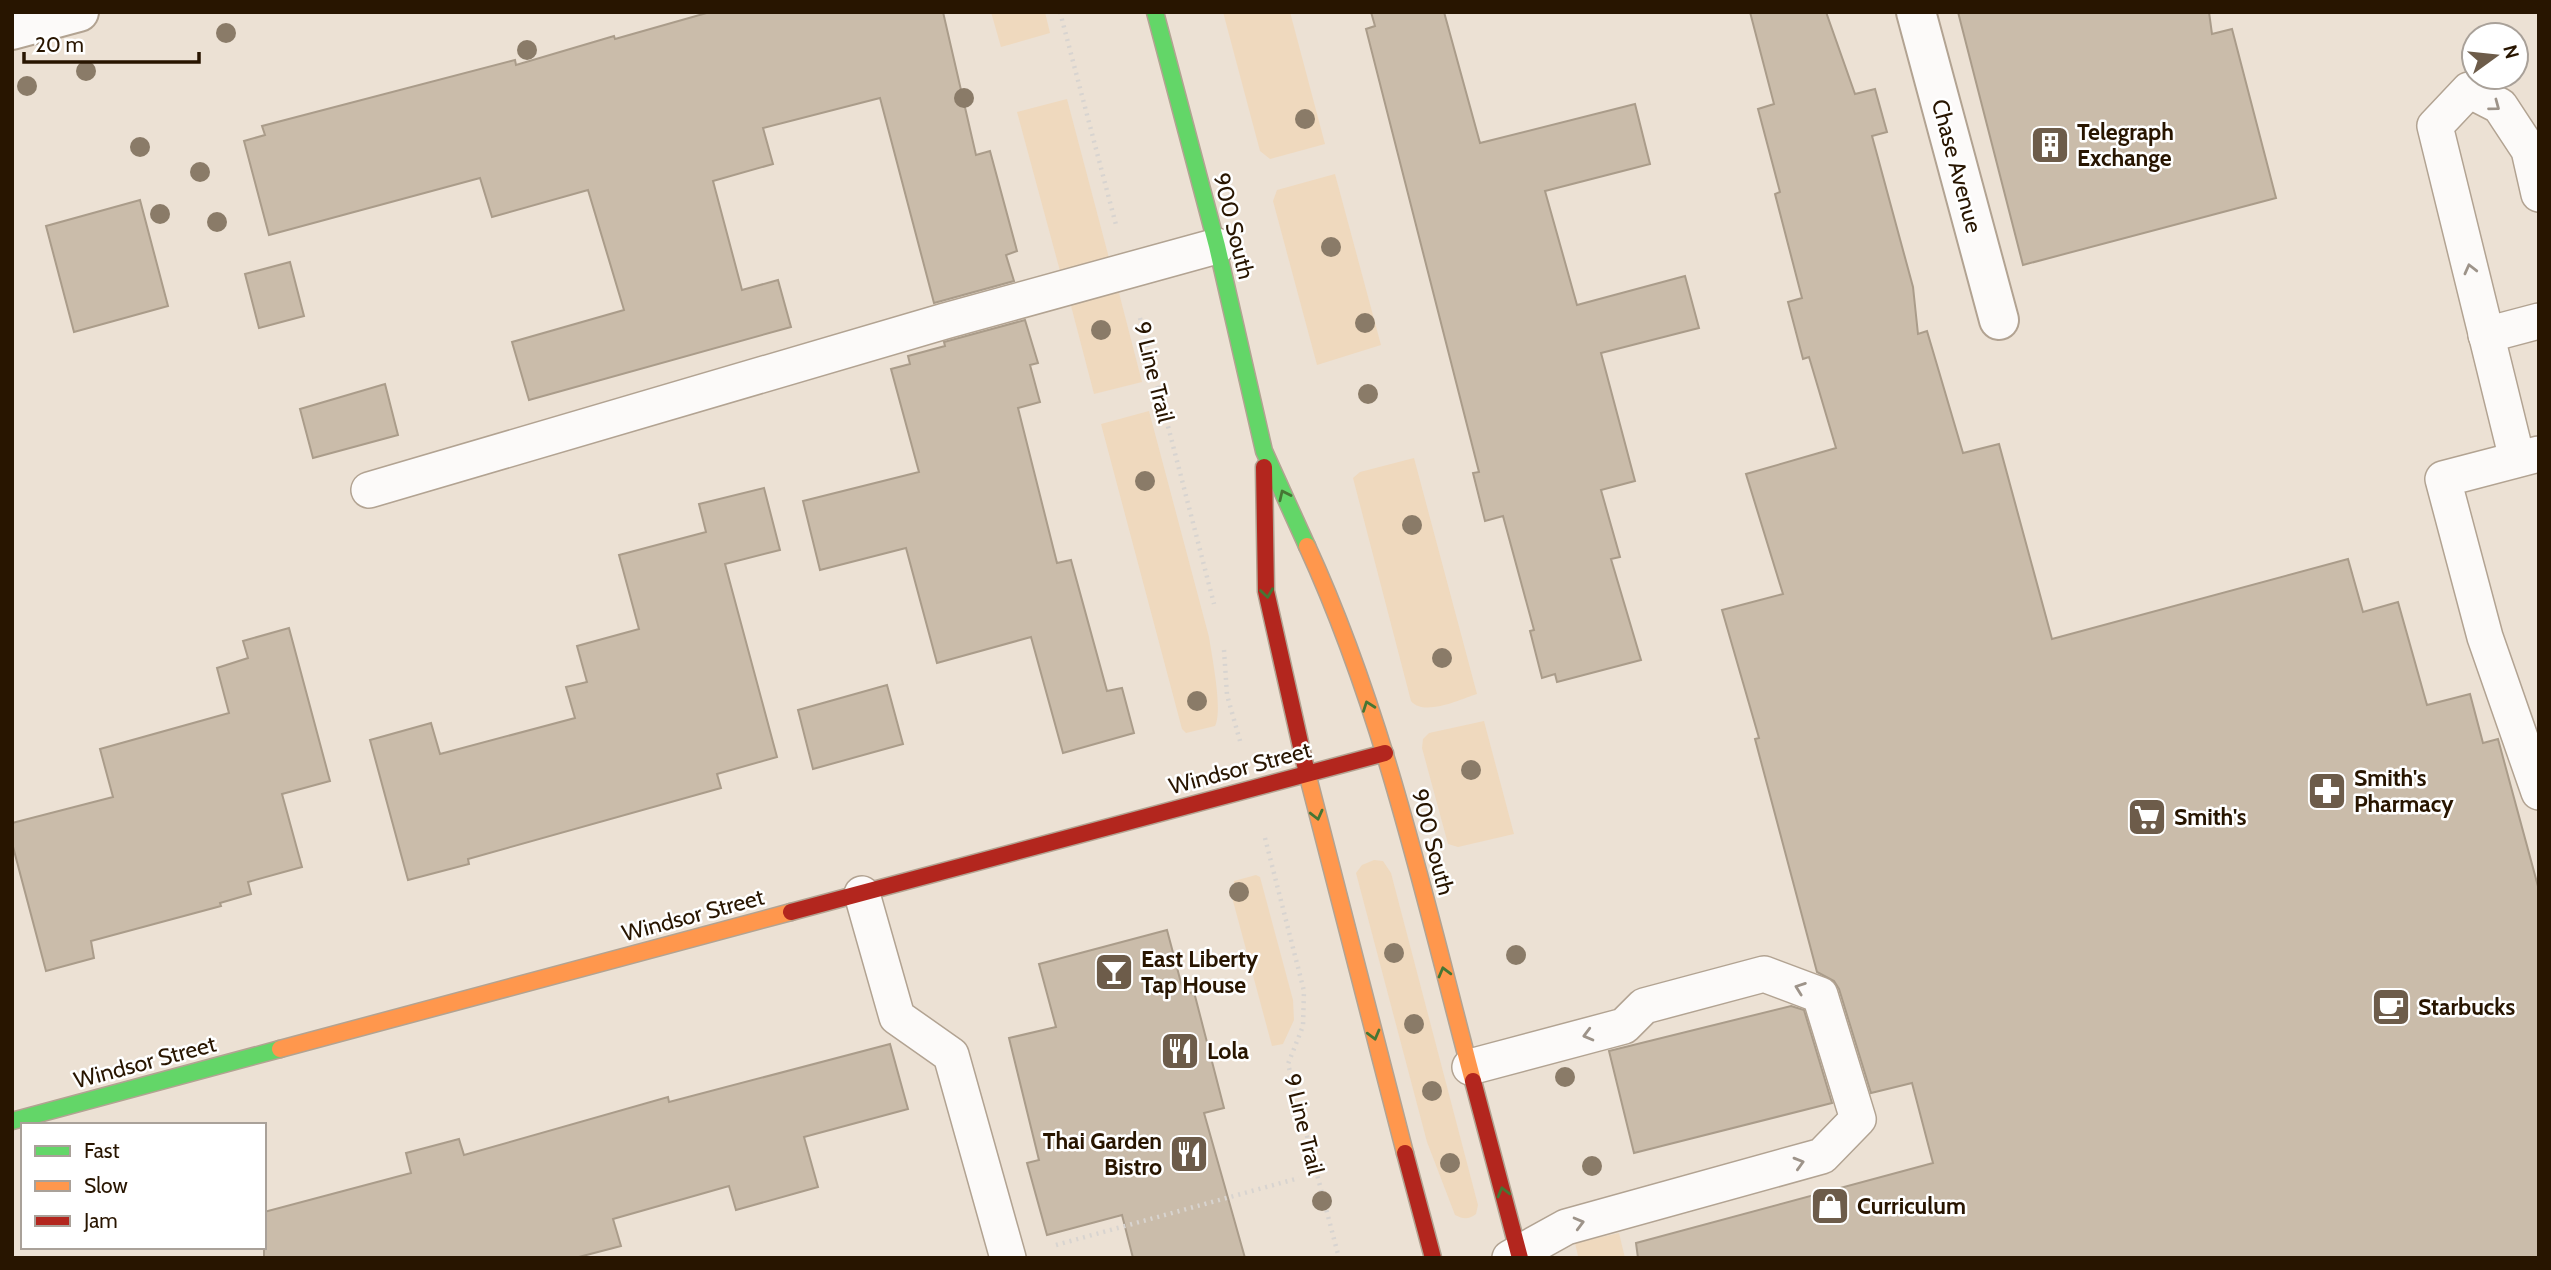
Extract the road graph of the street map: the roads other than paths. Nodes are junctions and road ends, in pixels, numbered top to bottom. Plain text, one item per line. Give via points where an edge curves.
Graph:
1 (79, 12) edge
2 (1155, 12) edge
3 (1916, 12) edge
4 (12, 30) edge
5 (2539, 194) edge
6 (1217, 246) junction
7 (1999, 320) dead end
8 (2539, 321) edge
9 (2486, 335) junction
10 (1264, 451) junction
11 (2528, 456) edge
12 (369, 490) dead end
13 (1385, 753) junction
14 (1307, 774) junction
15 (2538, 788) edge
16 (862, 894) junction
17 (1470, 1067) junction
18 (12, 1121) edge
19 (1516, 1257) edge
20 (1007, 1258) edge
21 (1433, 1258) edge

1 - 4 street
2 - 6 street, 900 South
3 - 7 street, Chase Avenue
9 -> 5 lane via 2435,126 2469,90 2500,106 2529,150
6 - 10 street, 900 South
6 - 12 lane
8 - 9 lane
9 - 11 lane
13 -> 10 street, 900 South via 1324,583
10 -> 14 street, 900 South via 1266,591
11 - 15 lane via 2443,479 2485,637
13 - 14 street, Windsor Street
17 -> 13 street, 900 South
14 - 16 street, Windsor Street
14 -> 21 street, 900 South
16 - 18 street, Windsor Street
16 - 20 lane via 897,1017 951,1055
19 -> 17 street, 900 South
19 -> 17 lane via 1566,1227 1822,1156 1858,1119 1820,995 1763,974 1644,1006 1624,1026

